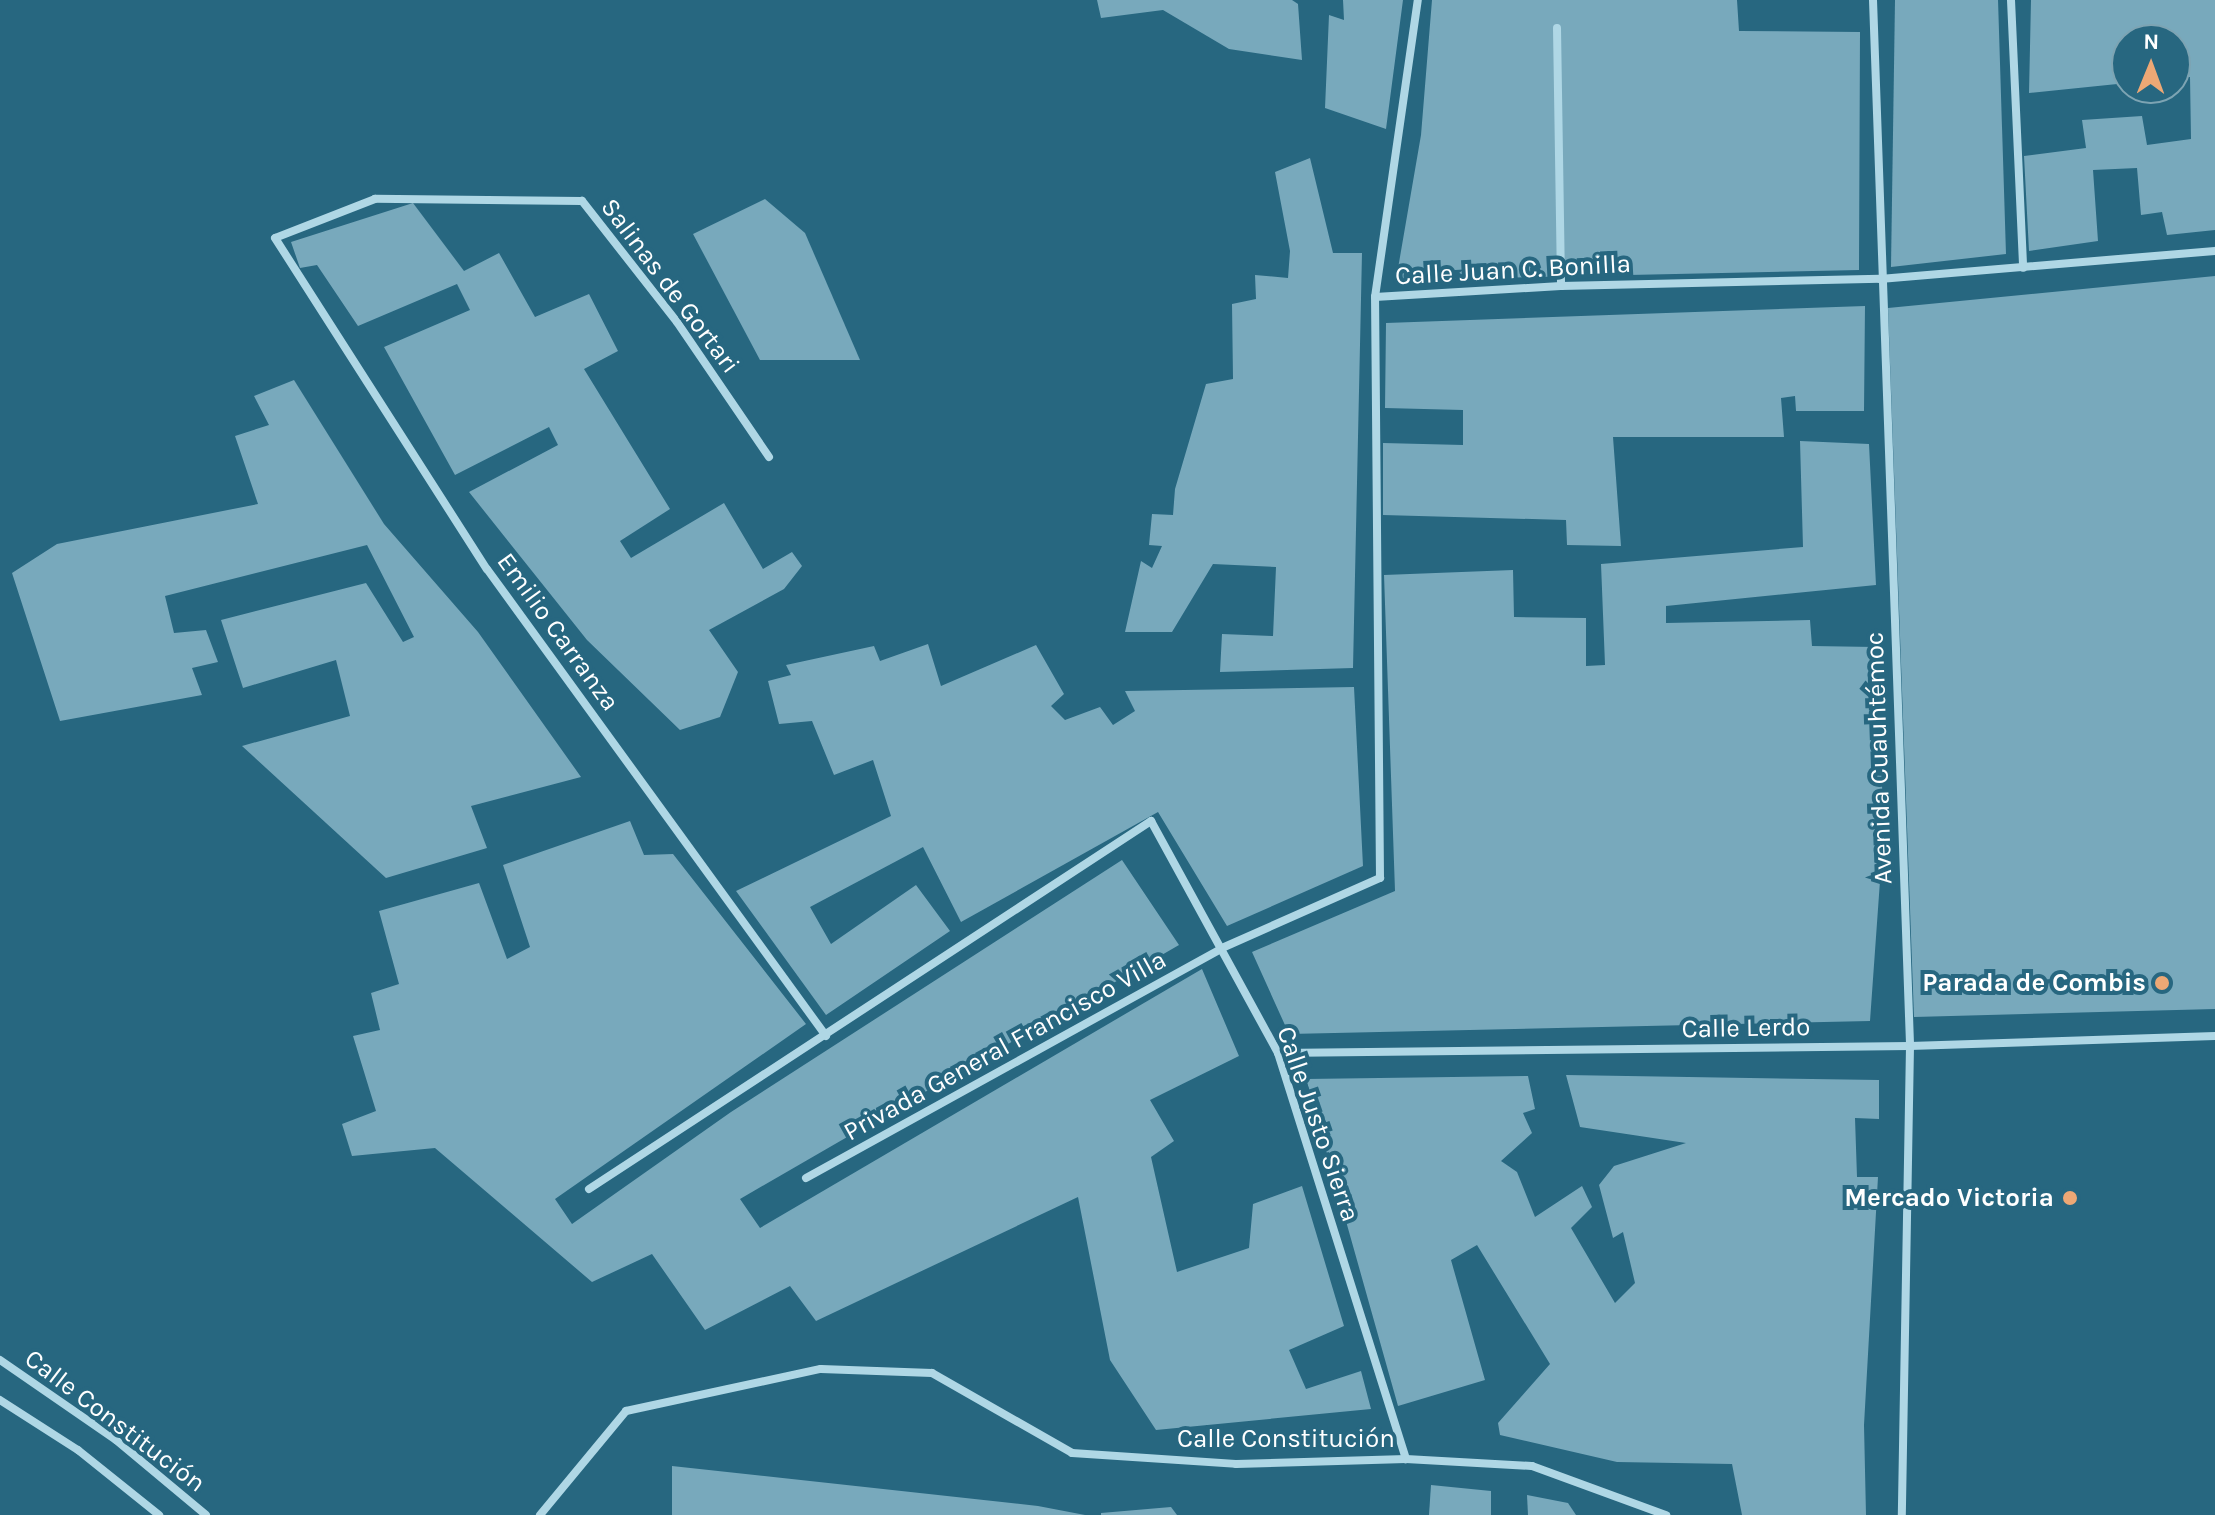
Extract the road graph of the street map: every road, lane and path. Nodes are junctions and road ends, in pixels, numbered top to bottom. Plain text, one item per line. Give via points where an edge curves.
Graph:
1 (1418, 0) edge
2 (1873, 0) edge
3 (2011, 0) edge
4 (1557, 28) dead end
5 (275, 238) joint
6 (2215, 251) edge
7 (2023, 268) junction
8 (1880, 279) junction
9 (1561, 286) junction
10 (1375, 297) junction
11 (769, 457) dead end
12 (1222, 948) junction
13 (826, 1036) junction
14 (2215, 1036) edge
15 (1910, 1046) junction
16 (1278, 1053) junction
17 (806, 1178) dead end
18 (589, 1189) dead end
19 (0, 1360) edge
20 (0, 1400) edge
21 (1406, 1459) junction
22 (159, 1515) edge
23 (206, 1515) edge
24 (540, 1515) edge
25 (1666, 1515) edge
26 (1902, 1515) edge

1 - 10 street
2 - 8 street, Avenida Cuauhtémoc
3 - 7 street
4 - 9 street
5 - 11 street, Salinas de Gortari via 375,199 582,201 677,322
5 - 13 street, Emilio Carranza via 487,569
6 - 7 street, Calle Juan C. Bonilla
7 - 8 street, Calle Juan C. Bonilla
8 - 9 street, Calle Juan C. Bonilla
8 - 15 street, Avenida Cuauhtémoc
9 - 10 street, Calle Juan C. Bonilla
10 - 12 street, Calle Juan C. Bonilla via 1380,878
12 - 13 street, Calle Justo Sierra via 1151,821
12 - 16 street, Calle Justo Sierra
12 - 17 street, Privada General Francisco Villa
13 - 18 street
14 - 15 street, Calle Lerdo
15 - 16 street, Calle Lerdo
15 - 26 street, Avenida Cuauhtémoc
16 - 21 street, Calle Justo Sierra
19 - 23 street, Calle Constitución via 116,1440
20 - 22 street, Calle Constitución via 78,1450
21 - 24 street, Calle Constitución via 1236,1464 1072,1453 932,1373 821,1369 626,1411
21 - 25 street, Calle Constitución via 1532,1466

